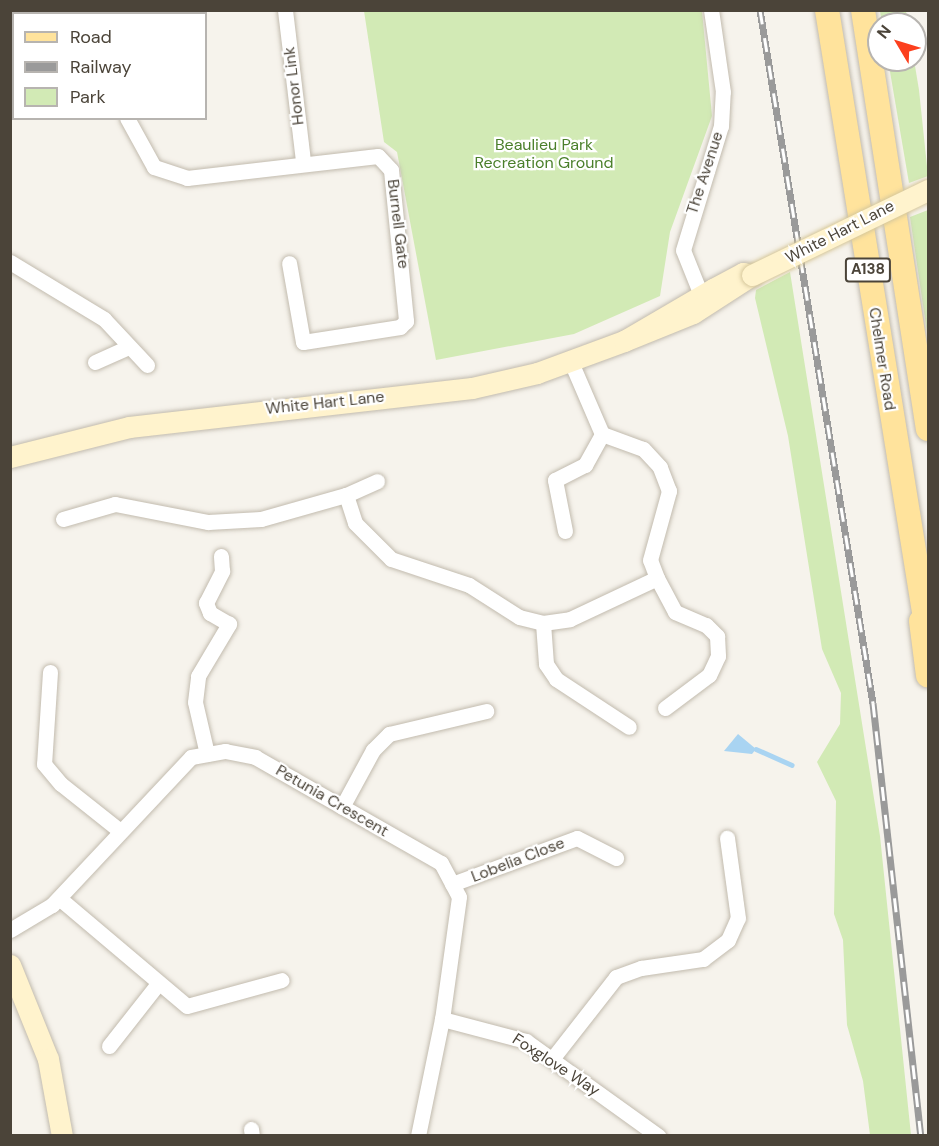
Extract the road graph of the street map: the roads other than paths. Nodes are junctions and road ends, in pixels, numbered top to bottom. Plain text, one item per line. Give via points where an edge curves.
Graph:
1 (285, 10) edge
2 (711, 10) edge
3 (827, 10) edge
4 (862, 10) edge
5 (128, 120) edge
6 (303, 162) junction
7 (928, 190) edge
8 (10, 262) edge
9 (289, 263) dead end
10 (752, 275) junction
11 (701, 295) junction
12 (624, 341) junction
13 (129, 346) junction
14 (95, 362) dead end
15 (571, 362) junction
16 (147, 365) dead end
17 (928, 429) edge
18 (602, 434) junction
19 (15, 459) edge
20 (377, 482) dead end
21 (346, 495) junction
22 (63, 519) dead end
23 (910, 529) junction
24 (565, 531) dead end
25 (220, 556) dead end
26 (657, 578) junction
27 (543, 623) junction
28 (928, 637) edge
29 (50, 672) dead end
30 (928, 676) edge
31 (665, 708) dead end
32 (486, 711) dead end
33 (629, 727) dead end
34 (207, 754) junction
35 (342, 807) junction
36 (120, 831) junction
37 (727, 838) dead end
38 (616, 858) dead end
39 (452, 884) junction
40 (59, 898) junction
41 (10, 930) edge
42 (10, 965) edge
43 (282, 980) dead end
44 (157, 985) junction
45 (442, 1019) junction
46 (109, 1046) dead end
47 (552, 1059) junction
48 (62, 1136) edge
49 (417, 1136) edge
50 (658, 1136) edge

1 - 6 street, Honor Link
2 - 11 street, The Avenue via 723,92 721,126 683,250
3 - 23 main road, Chelmer Road / A138
4 - 17 main road, A138
5 - 6 street, Burnell Gate via 154,167 187,178
6 - 9 street, Burnell Gate via 367,154 378,156 391,171 406,321 400,327 303,342
7 - 10 street, White Hart Lane, bridge
8 - 13 street via 104,319
10 - 11 street, White Hart Lane via 743,273
10 - 12 street, White Hart Lane via 693,313
11 - 12 street, White Hart Lane
12 - 15 street, White Hart Lane
13 - 14 street
13 - 16 street
15 - 18 street
15 - 19 street, White Hart Lane via 472,388 129,427
18 - 24 street via 585,465 555,480
18 - 26 street via 643,449 660,467 669,491 650,560
20 - 21 street
21 - 22 street via 261,519 208,522 115,504
21 - 27 street via 369,541 391,559 469,585 489,603
23 - 28 main road, Chelmer Road / A138
23 - 30 main road
25 - 34 street via 222,571 206,603 210,613 229,624 198,676 195,702
26 - 27 street via 599,609
26 - 31 street via 675,612 706,625 717,636 718,656 709,675
27 - 33 street via 546,664 556,679
29 - 36 street via 44,764 61,784
32 - 35 street via 389,734 373,750
34 - 35 street, Petunia Crescent via 255,758
34 - 36 street via 191,757
35 - 39 street, Petunia Crescent via 441,863
36 - 40 street
37 - 47 street via 738,918 729,940 703,959 641,968 616,977
38 - 39 street, Lobelia Close via 577,838
39 - 45 street, Petunia Crescent via 459,897
40 - 41 street
40 - 44 street
42 - 48 street via 48,1059
43 - 44 street via 187,1006
44 - 46 street
45 - 47 street, Foxglove Way via 505,1032
45 - 49 street, Petunia Crescent
47 - 50 street, Foxglove Way

